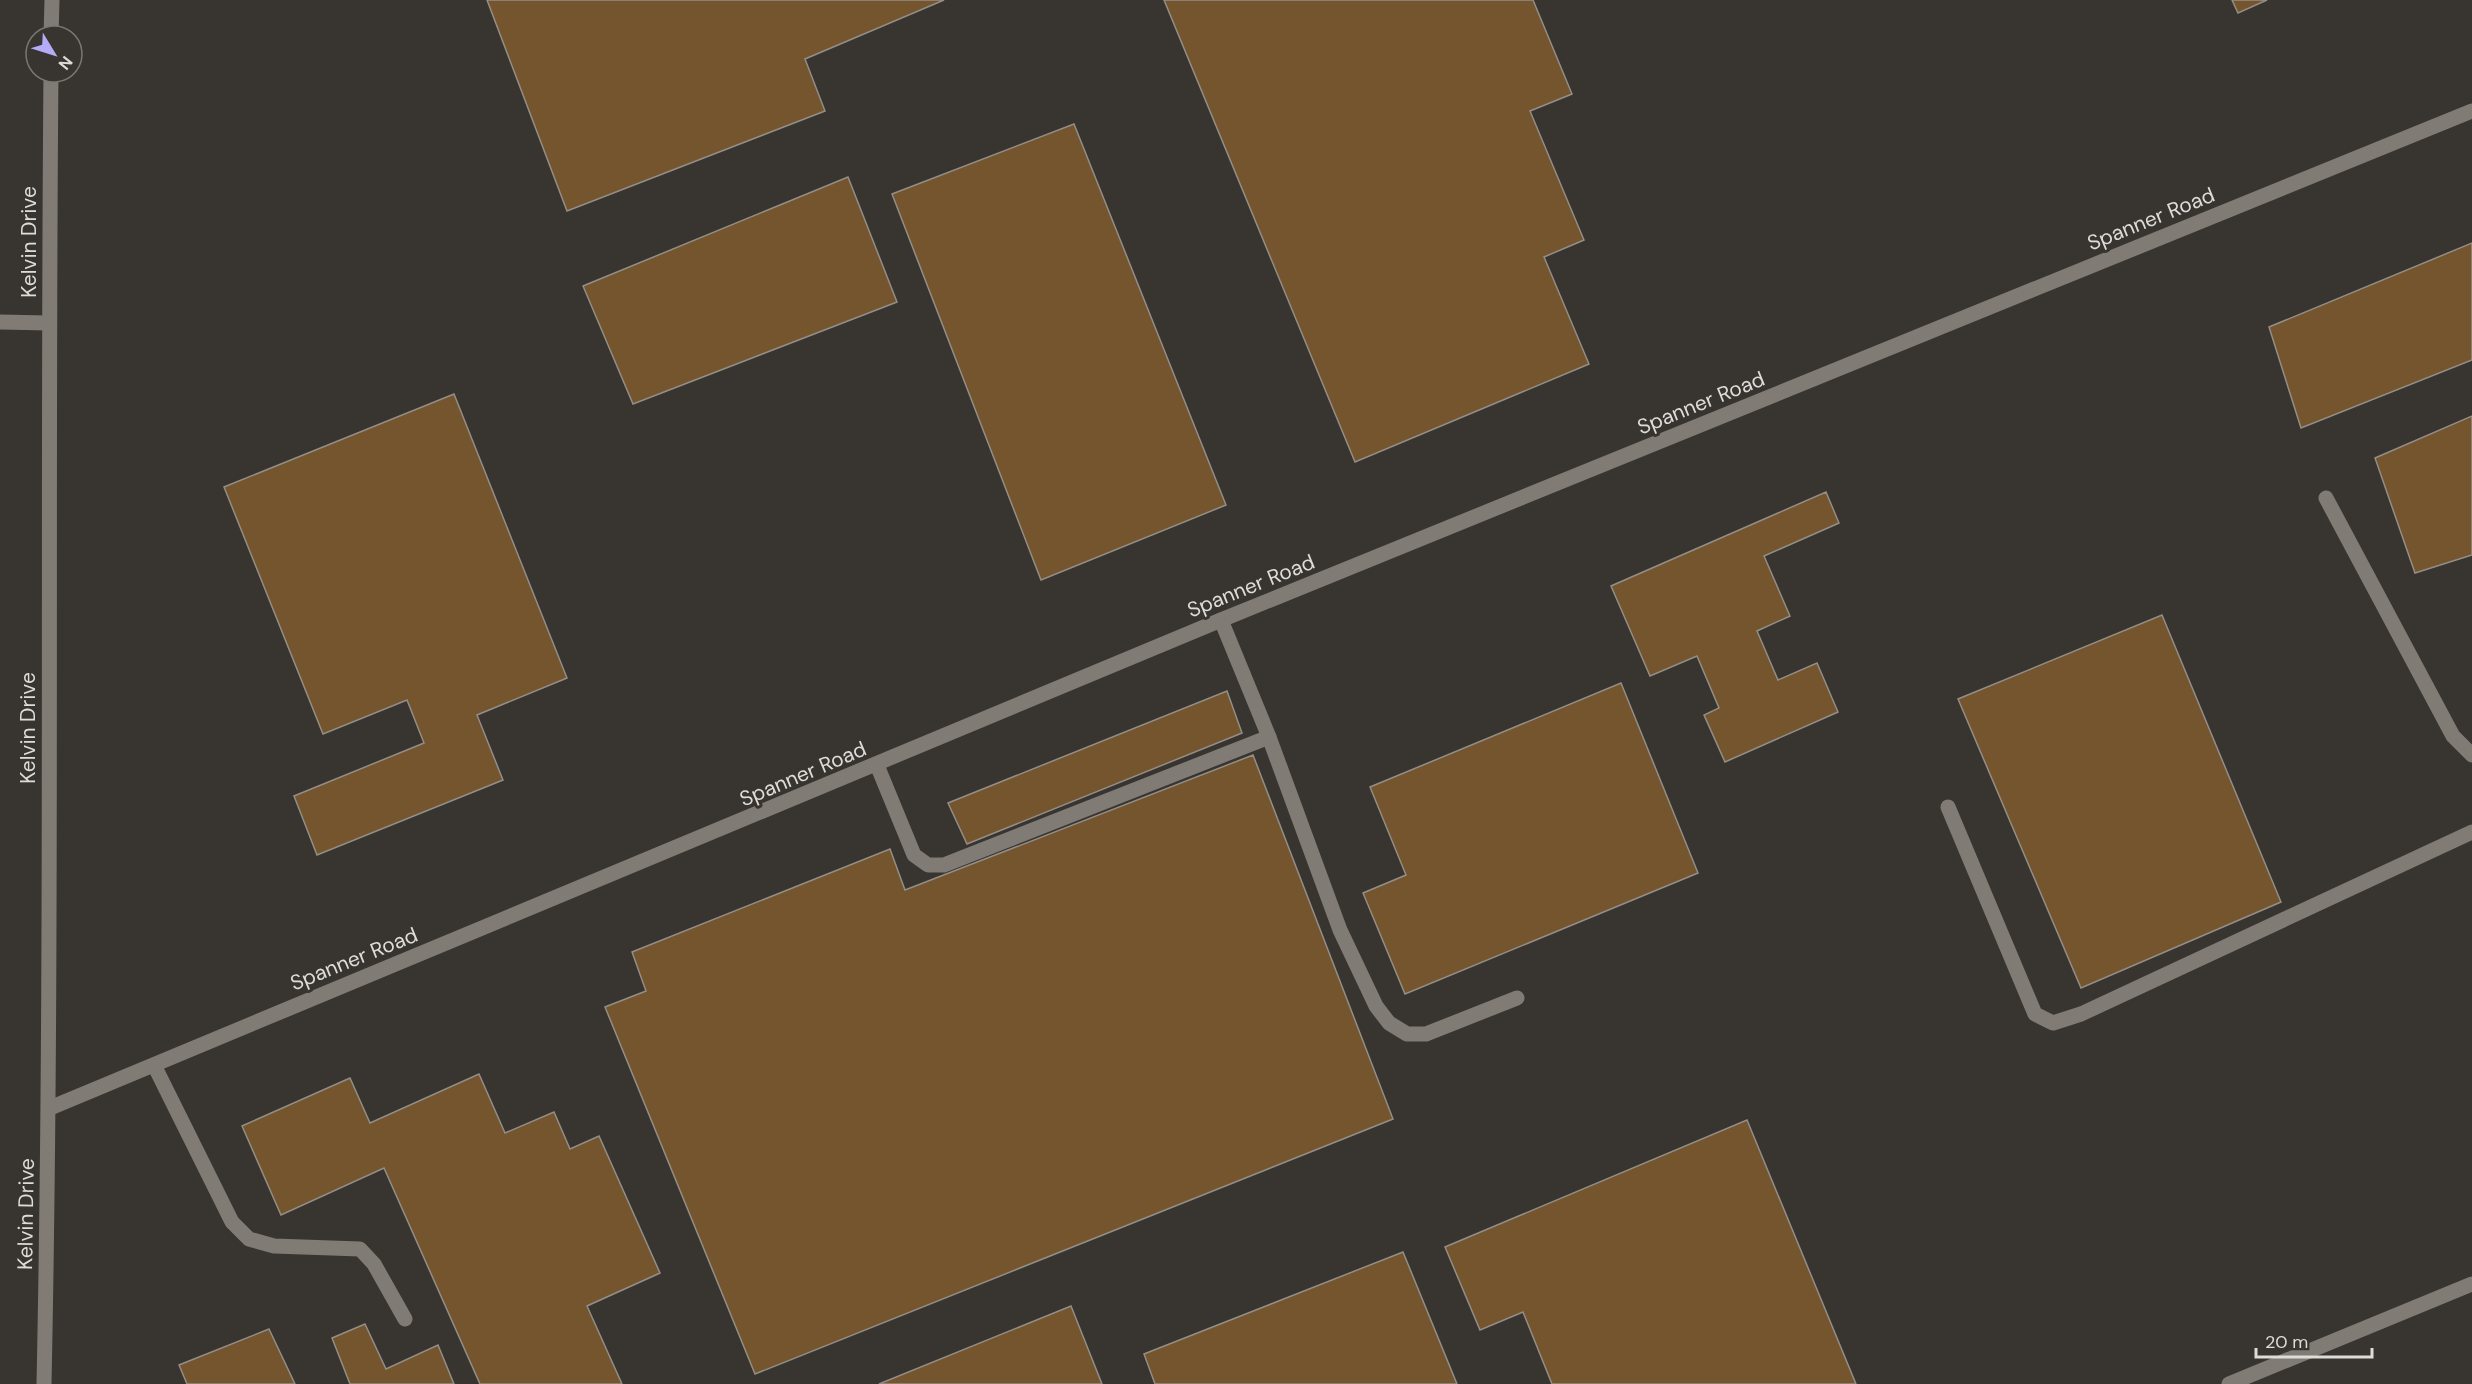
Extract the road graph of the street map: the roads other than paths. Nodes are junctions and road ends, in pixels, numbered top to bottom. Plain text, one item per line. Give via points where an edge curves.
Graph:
1 (52, 0) edge
2 (51, 24) edge
3 (51, 84) edge
4 (2472, 111) edge
5 (0, 322) edge
6 (49, 323) junction
7 (2326, 498) dead end
8 (1221, 620) junction
9 (1269, 737) junction
10 (2472, 755) edge
11 (877, 765) junction
12 (1948, 807) dead end
13 (2472, 832) edge
14 (1517, 998) dead end
15 (154, 1065) junction
16 (50, 1108) junction
17 (2472, 1284) edge
18 (405, 1319) dead end
19 (44, 1384) edge
20 (2229, 1384) edge

1 - 2 street
3 - 6 street, Kelvin Drive
4 - 8 street, Spanner Road
5 - 6 street
6 - 16 street, Kelvin Drive
7 - 10 street via 2453,736
8 - 9 street
8 - 11 street, Spanner Road
9 - 11 street via 944,865 928,865 914,855
9 - 14 street via 1340,930 1376,1006 1389,1023 1407,1034 1426,1034
11 - 15 street, Spanner Road
12 - 13 street via 2035,1014 2053,1023 2092,1009
15 - 16 street, Spanner Road
15 - 18 street via 232,1222 249,1239 274,1246 360,1248 374,1264
16 - 19 street, Kelvin Drive
17 - 20 street

